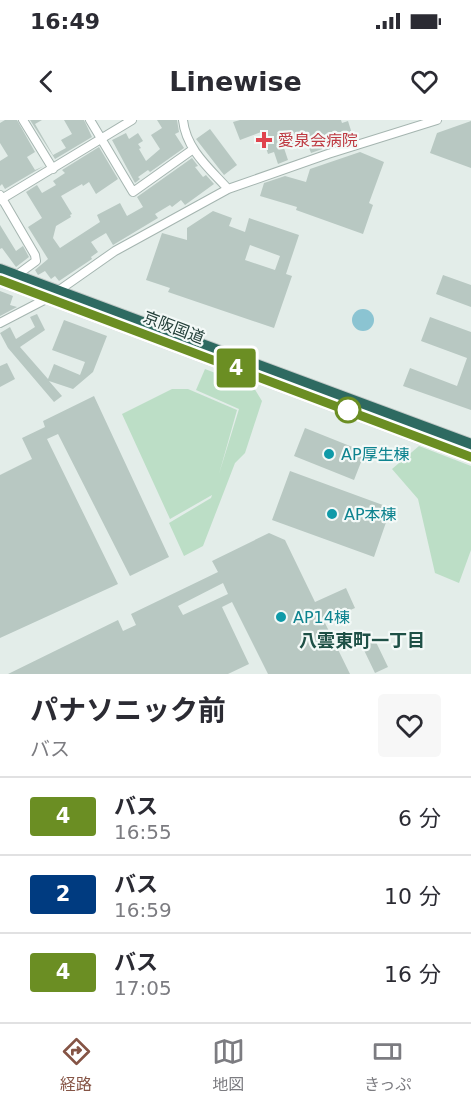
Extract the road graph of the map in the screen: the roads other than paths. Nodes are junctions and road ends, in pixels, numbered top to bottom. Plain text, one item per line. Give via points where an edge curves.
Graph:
1 (22, 120) edge
2 (90, 120) edge
3 (132, 120) edge
4 (183, 120) edge
5 (438, 120) edge
6 (102, 139) junction
7 (192, 150) junction
8 (52, 169) junction
9 (228, 189) junction
10 (1, 198) edge
11 (0, 270) edge
12 (19, 276) junction
13 (0, 280) edge
14 (53, 294) junction
15 (0, 324) edge
16 (471, 446) edge
17 (471, 457) edge

1 - 8 street
2 - 6 street
3 - 6 street
4 - 7 street
5 - 9 street
6 - 7 street via 133,192
6 - 8 street
7 - 9 street
8 - 10 street
9 - 14 street via 115,250
10 - 12 street via 35,255 36,261
11 - 12 highway, 京阪国道
12 - 14 highway, 京阪国道
13 - 14 highway, 京阪国道
14 - 15 street
14 - 16 highway, 京阪国道
14 - 17 highway, 京阪国道

